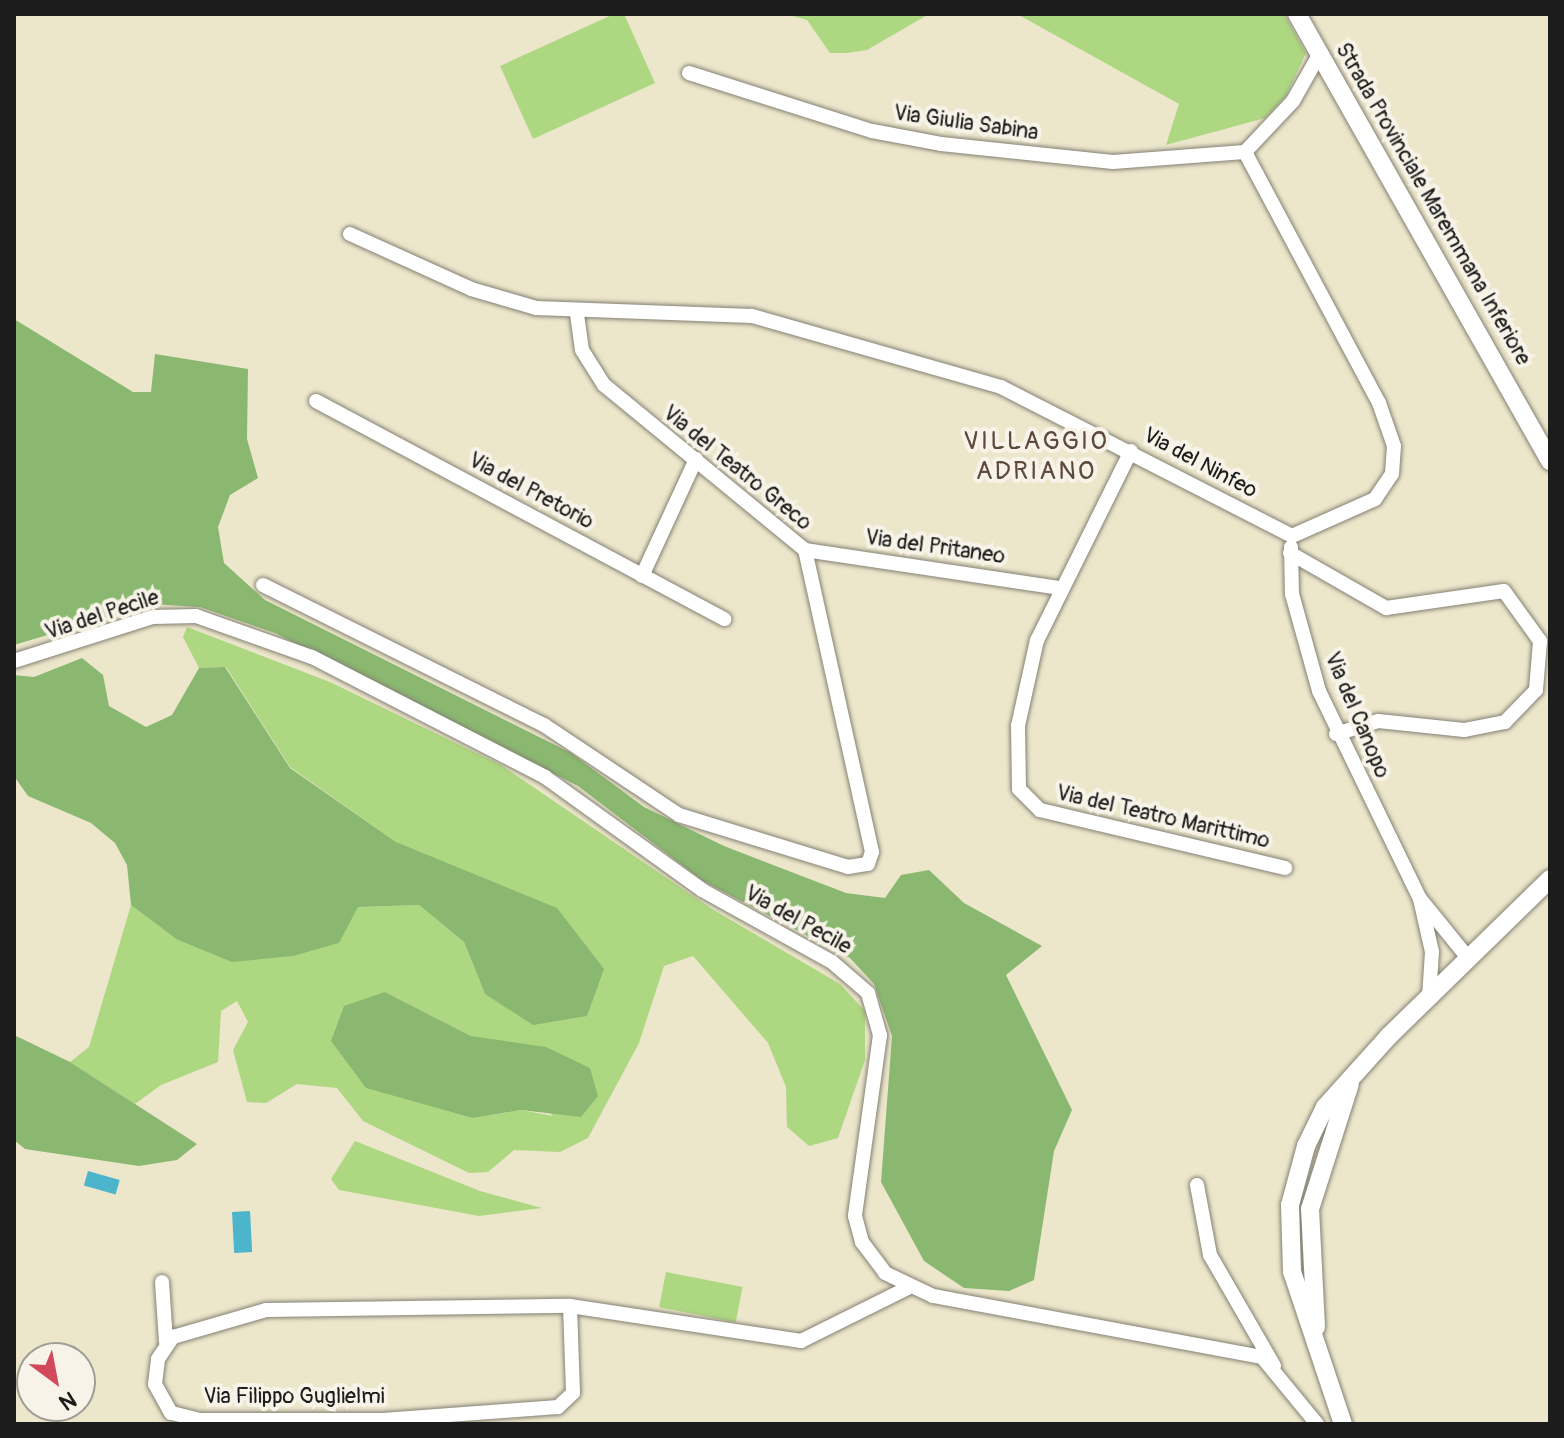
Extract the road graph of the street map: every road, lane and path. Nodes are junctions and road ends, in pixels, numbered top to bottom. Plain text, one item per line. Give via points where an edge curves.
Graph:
1 (1297, 14) edge
2 (1319, 55) junction
3 (689, 73) dead end
4 (1245, 152) junction
5 (350, 234) dead end
6 (577, 313) junction
7 (316, 401) dead end
8 (1131, 451) junction
9 (696, 459) junction
10 (1550, 461) edge
11 (1292, 536) junction
12 (805, 550) junction
13 (1290, 553) junction
14 (642, 576) junction
15 (263, 585) dead end
16 (1060, 588) junction
17 (725, 619) dead end
18 (14, 661) edge
19 (1336, 734) junction
20 (1285, 868) dead end
21 (1550, 879) edge
22 (1420, 899) junction
23 (1469, 959) junction
24 (1429, 997) junction
25 (1197, 1185) dead end
26 (162, 1282) dead end
27 (908, 1288) junction
28 (570, 1306) junction
29 (166, 1342) junction
30 (1280, 1377) junction
31 (1317, 1424) edge
32 (1343, 1424) edge

1 - 2 main road, Strada Provinciale Maremmana Inferiore
2 - 4 street via 1293,101
2 - 10 main road, Strada Provinciale Maremmana Inferiore
3 - 4 street, Via Giulia Sabina via 872,131 941,144 1113,162
4 - 11 street via 1279,228 1379,403 1394,446 1392,474 1375,499
5 - 6 street, Via del Ninfeo via 486,295
6 - 8 street, Via del Ninfeo via 707,311 780,323 1012,391
6 - 9 street, Via del Teatro Greco via 582,350 604,385
7 - 14 street, Via del Pretorio
8 - 11 street, Via del Ninfeo
8 - 16 street, Via del Teatro Marittimo
9 - 12 street, Via del Teatro Greco
9 - 14 street
11 - 13 street, Via del Canopo
12 - 15 street, Via del Teatro Greco via 872,848 868,864 848,867 679,815 544,725
12 - 16 street, Via del Pritaneo
13 - 19 street, Via del Canopo via 1296,612
13 - 19 street via 1381,607 1412,609 1501,590 1527,615 1540,641 1536,690 1505,722 1464,730 1383,721
14 - 17 street, Via del Pretorio
16 - 20 street, Via del Teatro Marittimo via 1022,699 1016,763 1024,800 1040,810
18 - 27 street, Via del Pecile via 174,614 260,636 555,783 712,897 840,967 872,998 880,1028 856,1225 875,1263
19 - 22 street, Via del Canopo
21 - 23 main road
22 - 23 street
22 - 24 street via 1432,952
23 - 24 main road
24 - 32 main road via 1353,1078 1311,1133 1290,1205 1292,1272
25 - 30 street via 1210,1255
26 - 29 street
27 - 28 street via 801,1341
27 - 30 street, Via del Pecile via 1235,1350 1262,1357
28 - 29 street via 281,1309 213,1320
28 - 29 street, Via Filippo Guglielmi via 573,1396 534,1410 347,1421 187,1418 168,1410 155,1384
30 - 31 street, Via del Pecile

